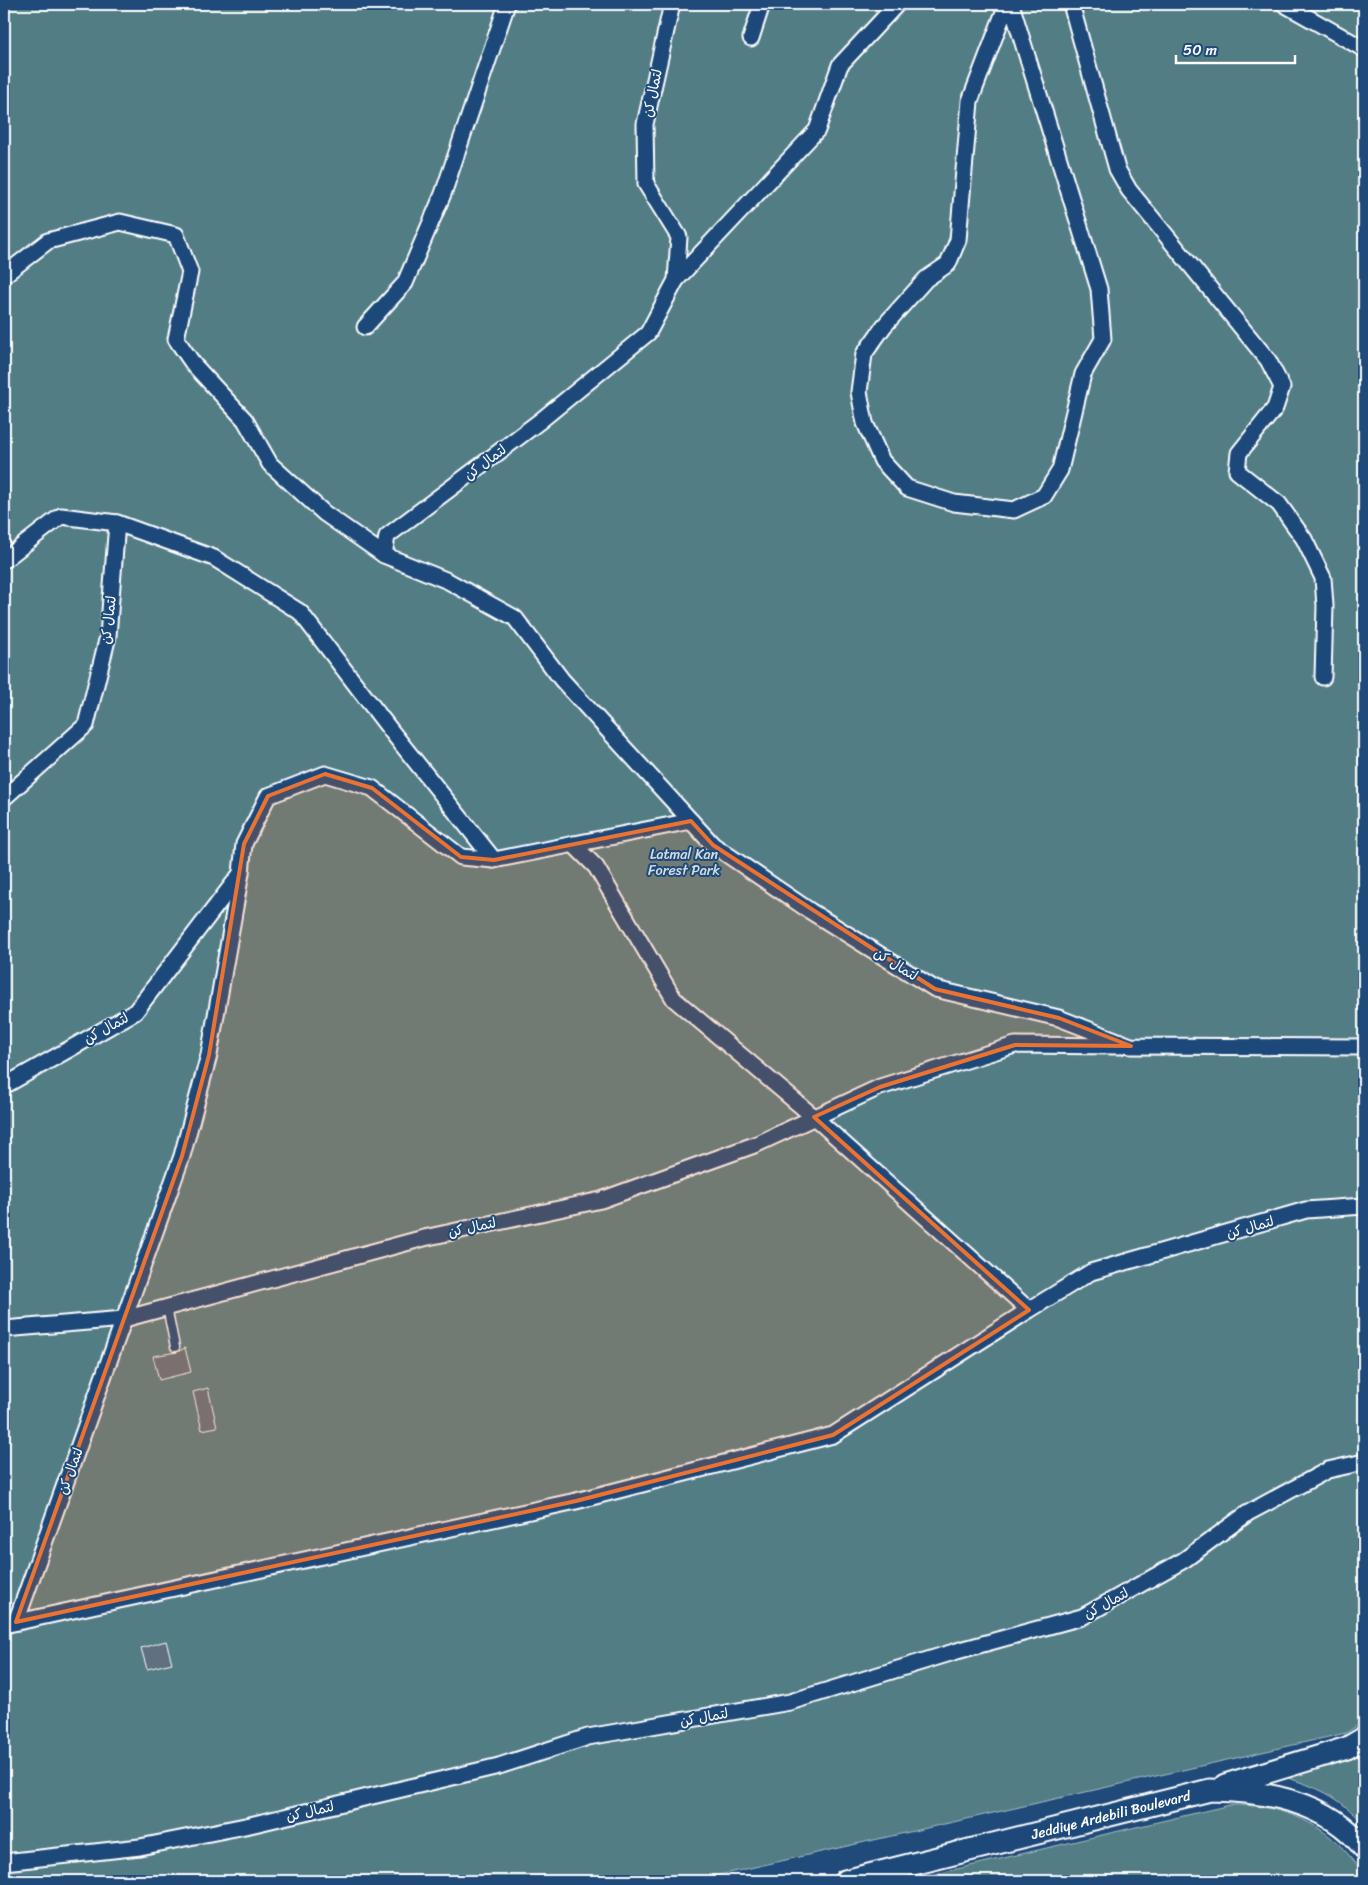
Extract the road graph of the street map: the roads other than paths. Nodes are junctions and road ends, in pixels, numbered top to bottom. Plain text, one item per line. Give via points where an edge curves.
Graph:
1 (507, 4) edge
2 (672, 4) edge
3 (762, 4) edge
4 (897, 4) edge
5 (1007, 4) edge
6 (1011, 4) edge
7 (1071, 4) edge
8 (1284, 4) edge
9 (751, 38) dead end
10 (1364, 49) edge
11 (4, 275) edge
12 (676, 280) junction
13 (366, 327) dead end
14 (117, 523) junction
15 (384, 555) junction
16 (4, 560) edge
17 (1323, 677) dead end
18 (4, 798) edge
19 (691, 821) junction
20 (573, 844) junction
21 (494, 860) junction
22 (241, 873) junction
23 (1131, 1046) junction
24 (1364, 1048) edge
25 (4, 1086) edge
26 (814, 1117) junction
27 (1364, 1206) edge
28 (167, 1307) junction
29 (1030, 1310) junction
30 (124, 1319) junction
31 (4, 1329) edge
32 (175, 1347) dead end
33 (1364, 1462) edge
34 (10, 1624) edge
35 (1364, 1738) edge
36 (1210, 1790) junction
37 (1364, 1848) edge
38 (4, 1862) edge
39 (845, 1881) edge

1 - 13 street via 443,194 409,274 405,283
2 - 12 street, لتمال کن via 645,124 645,142 646,184 680,237
3 - 9 street
4 - 12 street via 840,66 818,130
5 - 6 street via 970,101 958,240 948,264 926,279 864,354 859,392 865,423 882,461 907,488 954,503 1014,510 1044,496 1060,470 1082,374 1103,339 1099,289
7 - 17 street via 1117,169 1129,190 1268,360 1282,387 1275,408 1239,452 1237,471 1280,504 1304,539 1323,578
8 - 10 street
11 - 15 street via 48,241 120,222 176,235 190,272 176,339 194,365 245,420 270,464 324,513
12 - 15 street, لتمال کن via 648,333 387,536
14 - 16 street via 61,516
14 - 18 street, لتمال کن via 108,636 86,725
14 - 21 street via 214,558 300,612
15 - 19 street, لتمال کن via 448,581 515,618 562,680
19 - 20 street, لتمال کن
19 - 23 street, لتمال کن via 712,845 935,988 1059,1018
20 - 21 street, لتمال کن
20 - 26 street via 596,867 674,999
21 - 22 street, لتمال کن via 461,857 372,788 324,774 268,796 244,844
22 - 25 street, لتمال کن via 136,1012
22 - 30 street, لتمال کن via 209,1055 182,1156
23 - 24 street, لتمال کن
23 - 26 street, لتمال کن via 1015,1045 880,1087
26 - 28 street, لتمال کن via 757,1144 601,1200 424,1238
26 - 29 street
27 - 29 street, لتمال کن via 1306,1210 1091,1272
28 - 30 street, لتمال کن
28 - 32 lane
29 - 34 street, لتمال کن via 833,1435 576,1501
30 - 31 street, لتمال کن
30 - 34 street, لتمال کن
33 - 38 street, لتمال کن via 1328,1470 1248,1512 1184,1560 1082,1617 790,1702 588,1737 499,1766 250,1825 140,1847
35 - 36 main road via 1347,1748
36 - 37 main road, Jeddiye Ardebili Boulevard via 1245,1790 1296,1802 1339,1825
36 - 39 main road, Jeddiye Ardebili Boulevard

